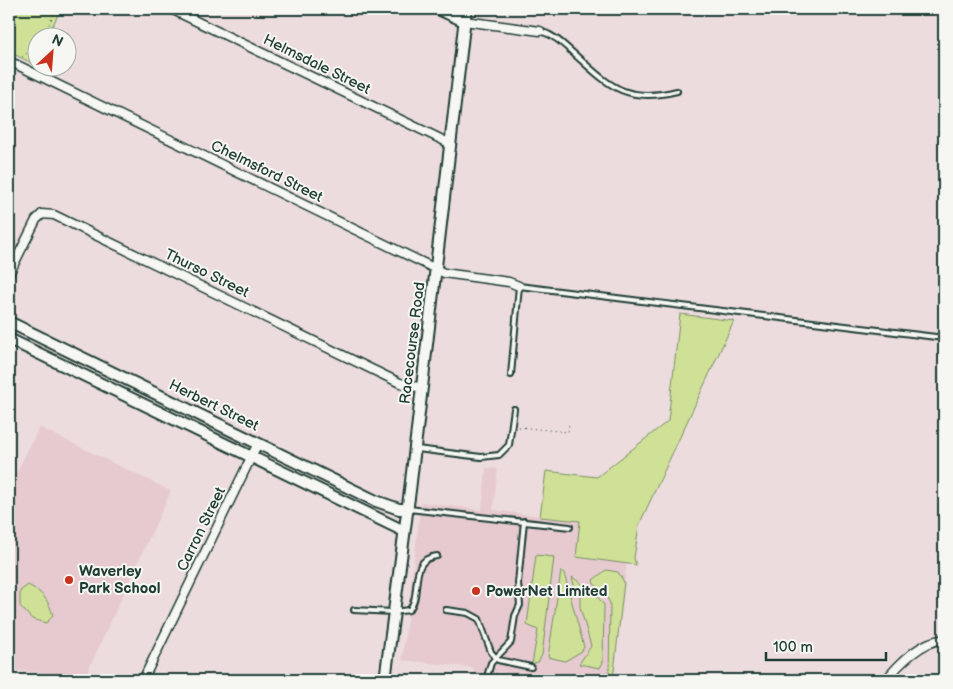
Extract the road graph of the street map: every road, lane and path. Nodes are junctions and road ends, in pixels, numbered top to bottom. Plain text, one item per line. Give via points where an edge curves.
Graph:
1 (56, 9) edge
2 (172, 9) edge
3 (438, 9) edge
4 (466, 9) edge
5 (464, 21) junction
6 (47, 28) edge
7 (540, 31) joint
8 (28, 52) edge
9 (19, 59) dead end
10 (9, 61) edge
11 (677, 91) dead end
12 (451, 144) junction
13 (436, 270) junction
14 (9, 274) edge
15 (519, 286) junction
16 (9, 322) edge
17 (944, 338) edge
18 (9, 339) edge
19 (512, 375) dead end
20 (126, 379) junction
21 (422, 388) junction
22 (120, 393) junction
23 (514, 409) dead end
24 (569, 422) dead end
25 (517, 427) dead end
26 (258, 443) junction
27 (415, 448) junction
28 (252, 457) junction
29 (407, 509) junction
30 (524, 521) junction
31 (570, 527) dead end
32 (404, 531) junction
33 (437, 556) dead end
34 (354, 610) dead end
35 (446, 610) dead end
36 (394, 612) junction
37 (944, 640) edge
38 (495, 658) junction
39 (531, 667) dead end
40 (143, 680) edge
41 (385, 680) edge
42 (486, 680) edge
43 (886, 680) edge

1 - 6 path
2 - 12 street, Helmsdale Street
3 - 5 street
4 - 5 street, Racecourse Road
5 - 7 street
5 - 12 street, Racecourse Road
7 - 11 lane via 554,36 609,86 624,93 660,95
8 - 9 path
10 - 13 street, Chelmsford Street
12 - 13 street, Racecourse Road
13 - 15 street, Chelmsford Street
13 - 21 street, Racecourse Road
14 - 21 street, Thurso Street via 36,220 42,214 54,215 400,383
15 - 17 lane
15 - 19 lane
16 - 20 street, Herbert Street
18 - 22 street, Herbert Street
20 - 22 street
20 - 26 street, Herbert Street
21 - 27 street, Racecourse Road
22 - 28 street, Herbert Street
23 - 27 lane via 509,445 499,455 481,457
24 - 25 path via 568,432
26 - 28 street, Carron Street
26 - 29 street, Herbert Street via 376,501
27 - 29 street, Racecourse Road
28 - 32 street, Herbert Street
28 - 40 street, Carron Street
29 - 30 lane
29 - 32 street, Racecourse Road
30 - 31 lane
30 - 38 lane via 518,583 520,605 511,642
32 - 36 street, Racecourse Road
33 - 36 lane via 427,559 419,567 411,608
34 - 36 lane
35 - 38 lane via 479,619
36 - 41 street, Racecourse Road
37 - 43 street via 931,642 919,650
38 - 39 lane
38 - 42 lane

